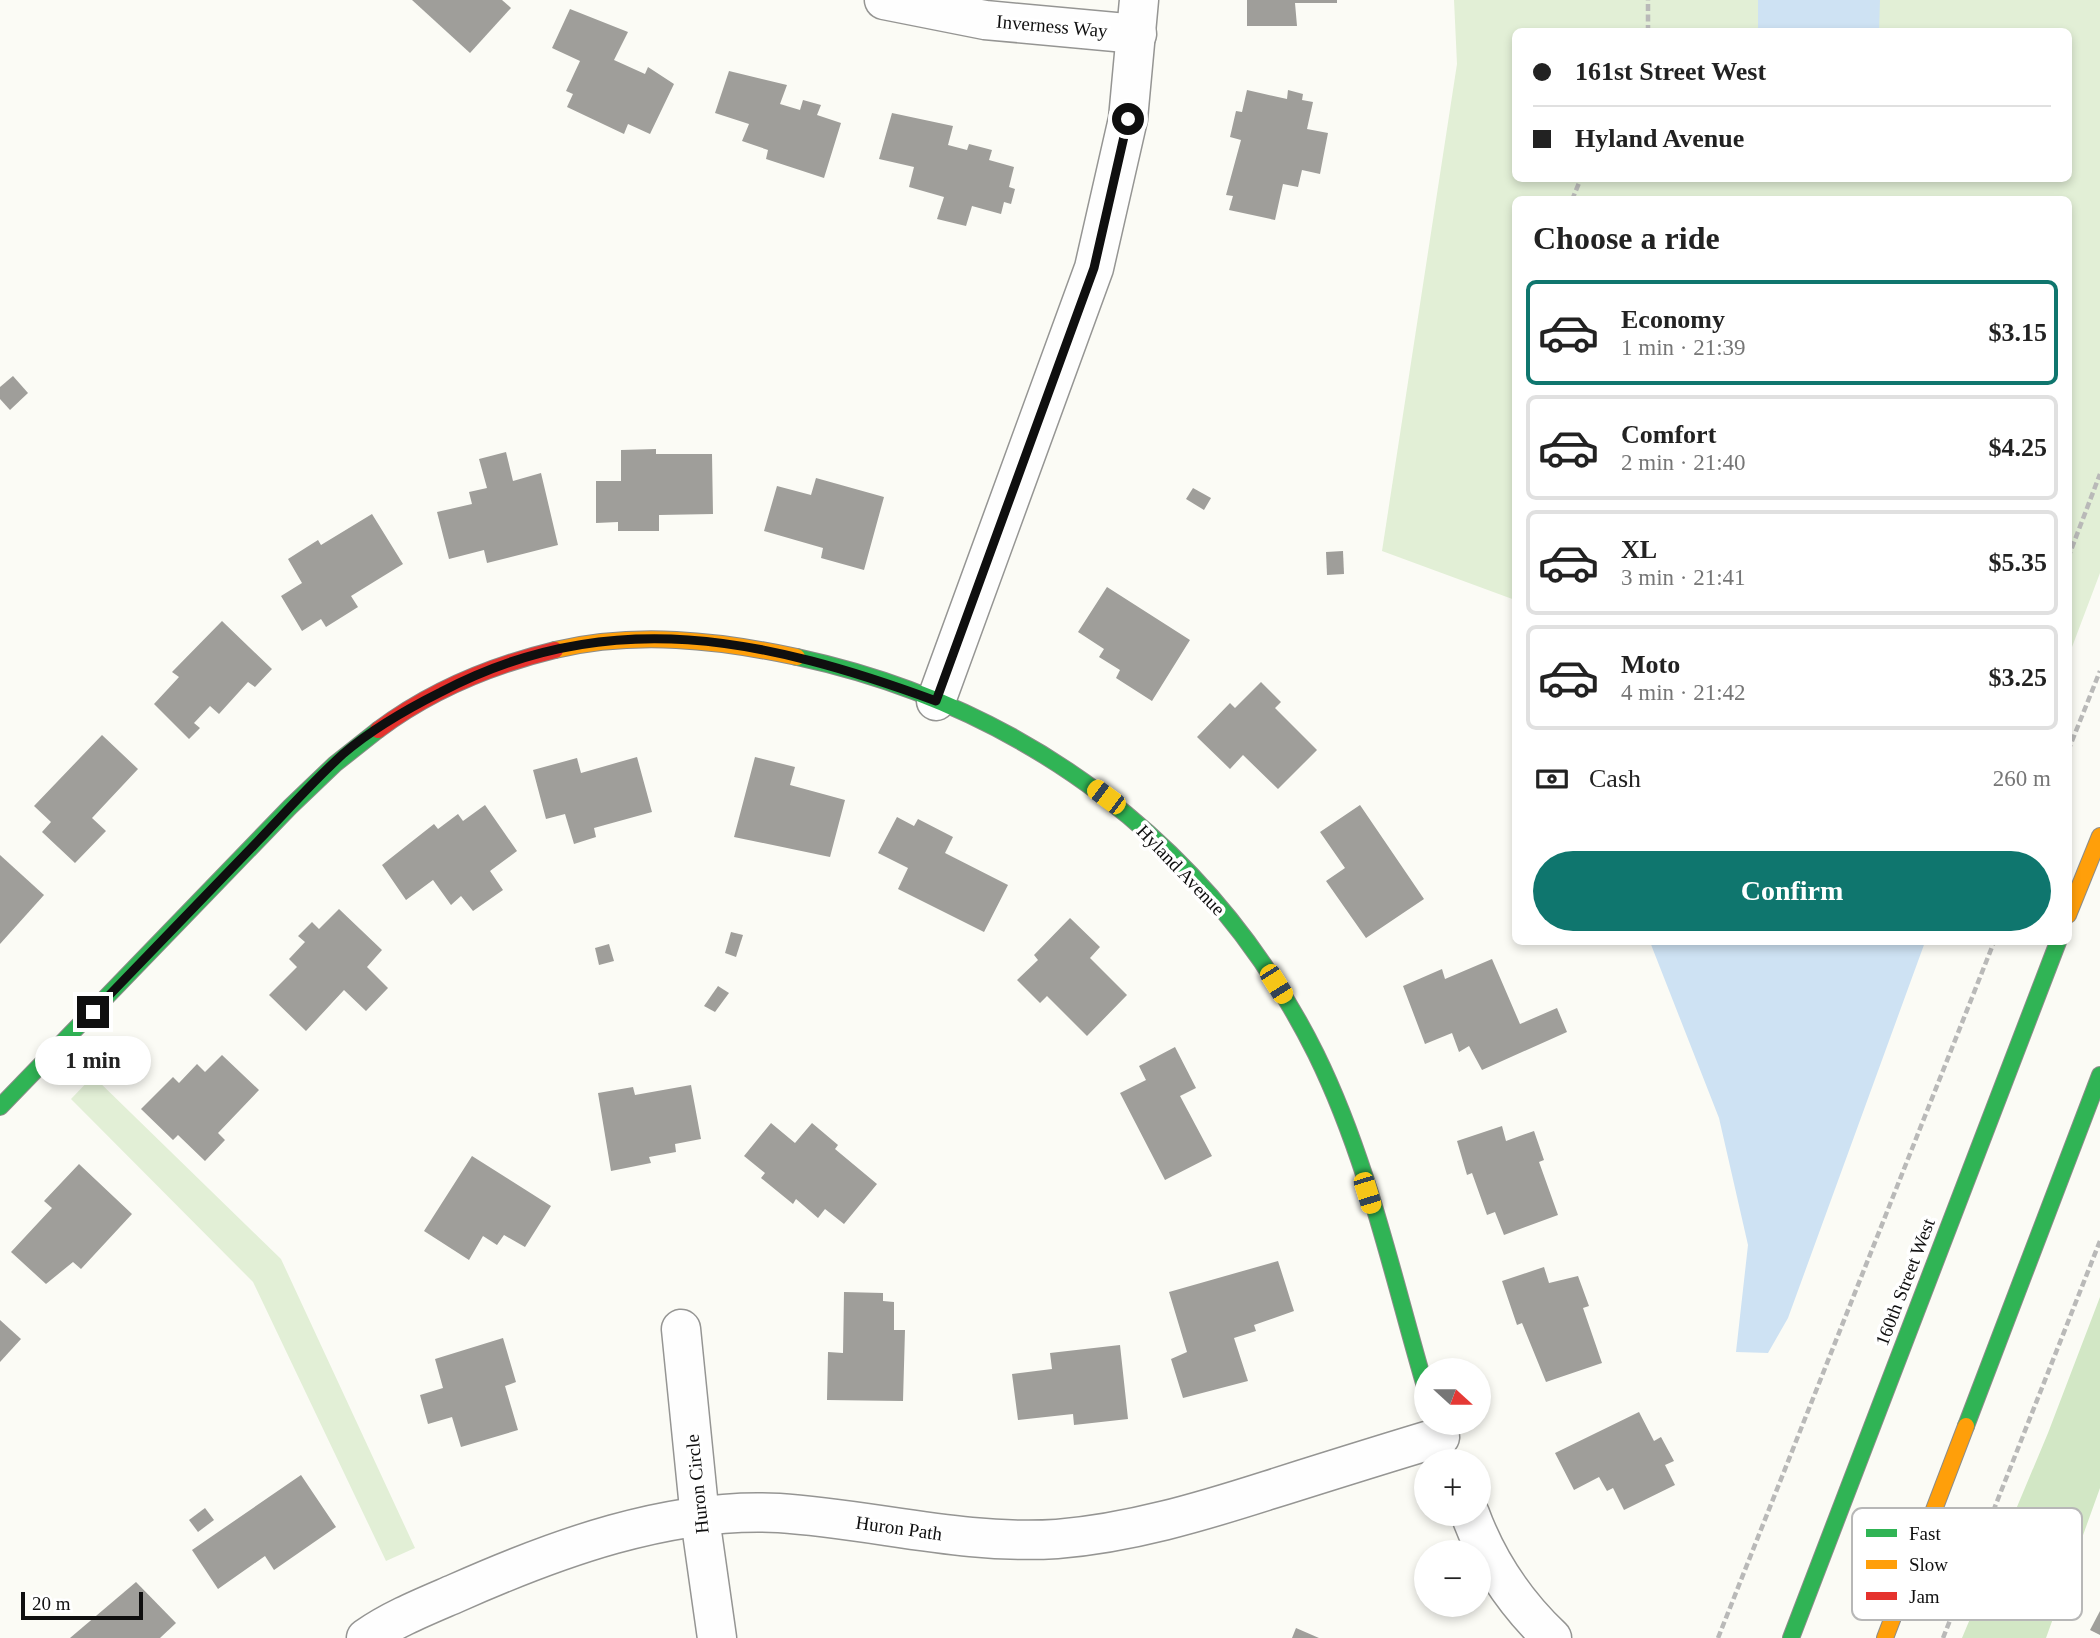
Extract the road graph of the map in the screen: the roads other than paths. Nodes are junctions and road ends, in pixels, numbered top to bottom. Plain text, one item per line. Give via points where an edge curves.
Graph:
1 (884, 0) edge
2 (1138, 17) edge
3 (936, 701) junction
4 (2100, 836) edge
5 (2072, 905) edge
6 (2057, 945) edge
7 (2100, 1075) edge
8 (0, 1107) edge
9 (681, 1329) dead end
10 (1416, 1358) edge
11 (1442, 1440) edge
12 (1935, 1508) edge
13 (700, 1518) junction
14 (1475, 1526) edge
15 (1892, 1620) edge
16 (366, 1638) edge
17 (717, 1638) edge
18 (1552, 1638) edge
19 (1791, 1638) edge
20 (1885, 1638) edge

1 - 2 street, Inverness Way via 985,20
2 - 3 street via 1128,119 1094,268
3 - 8 street, Hyland Avenue via 808,658 687,638 605,639 489,668 414,706 344,754
3 - 10 street, Hyland Avenue via 1020,738 1121,808 1210,898 1269,974 1312,1047 1352,1144
4 - 5 street
6 - 19 street, 160th Street West
7 - 12 street
9 - 13 street, Huron Circle
11 - 13 street, Huron Path via 1103,1534 1023,1541 777,1513
13 - 16 street, Huron Path via 582,1544 525,1563
13 - 17 street, Huron Circle
14 - 18 street via 1501,1580
15 - 20 street

